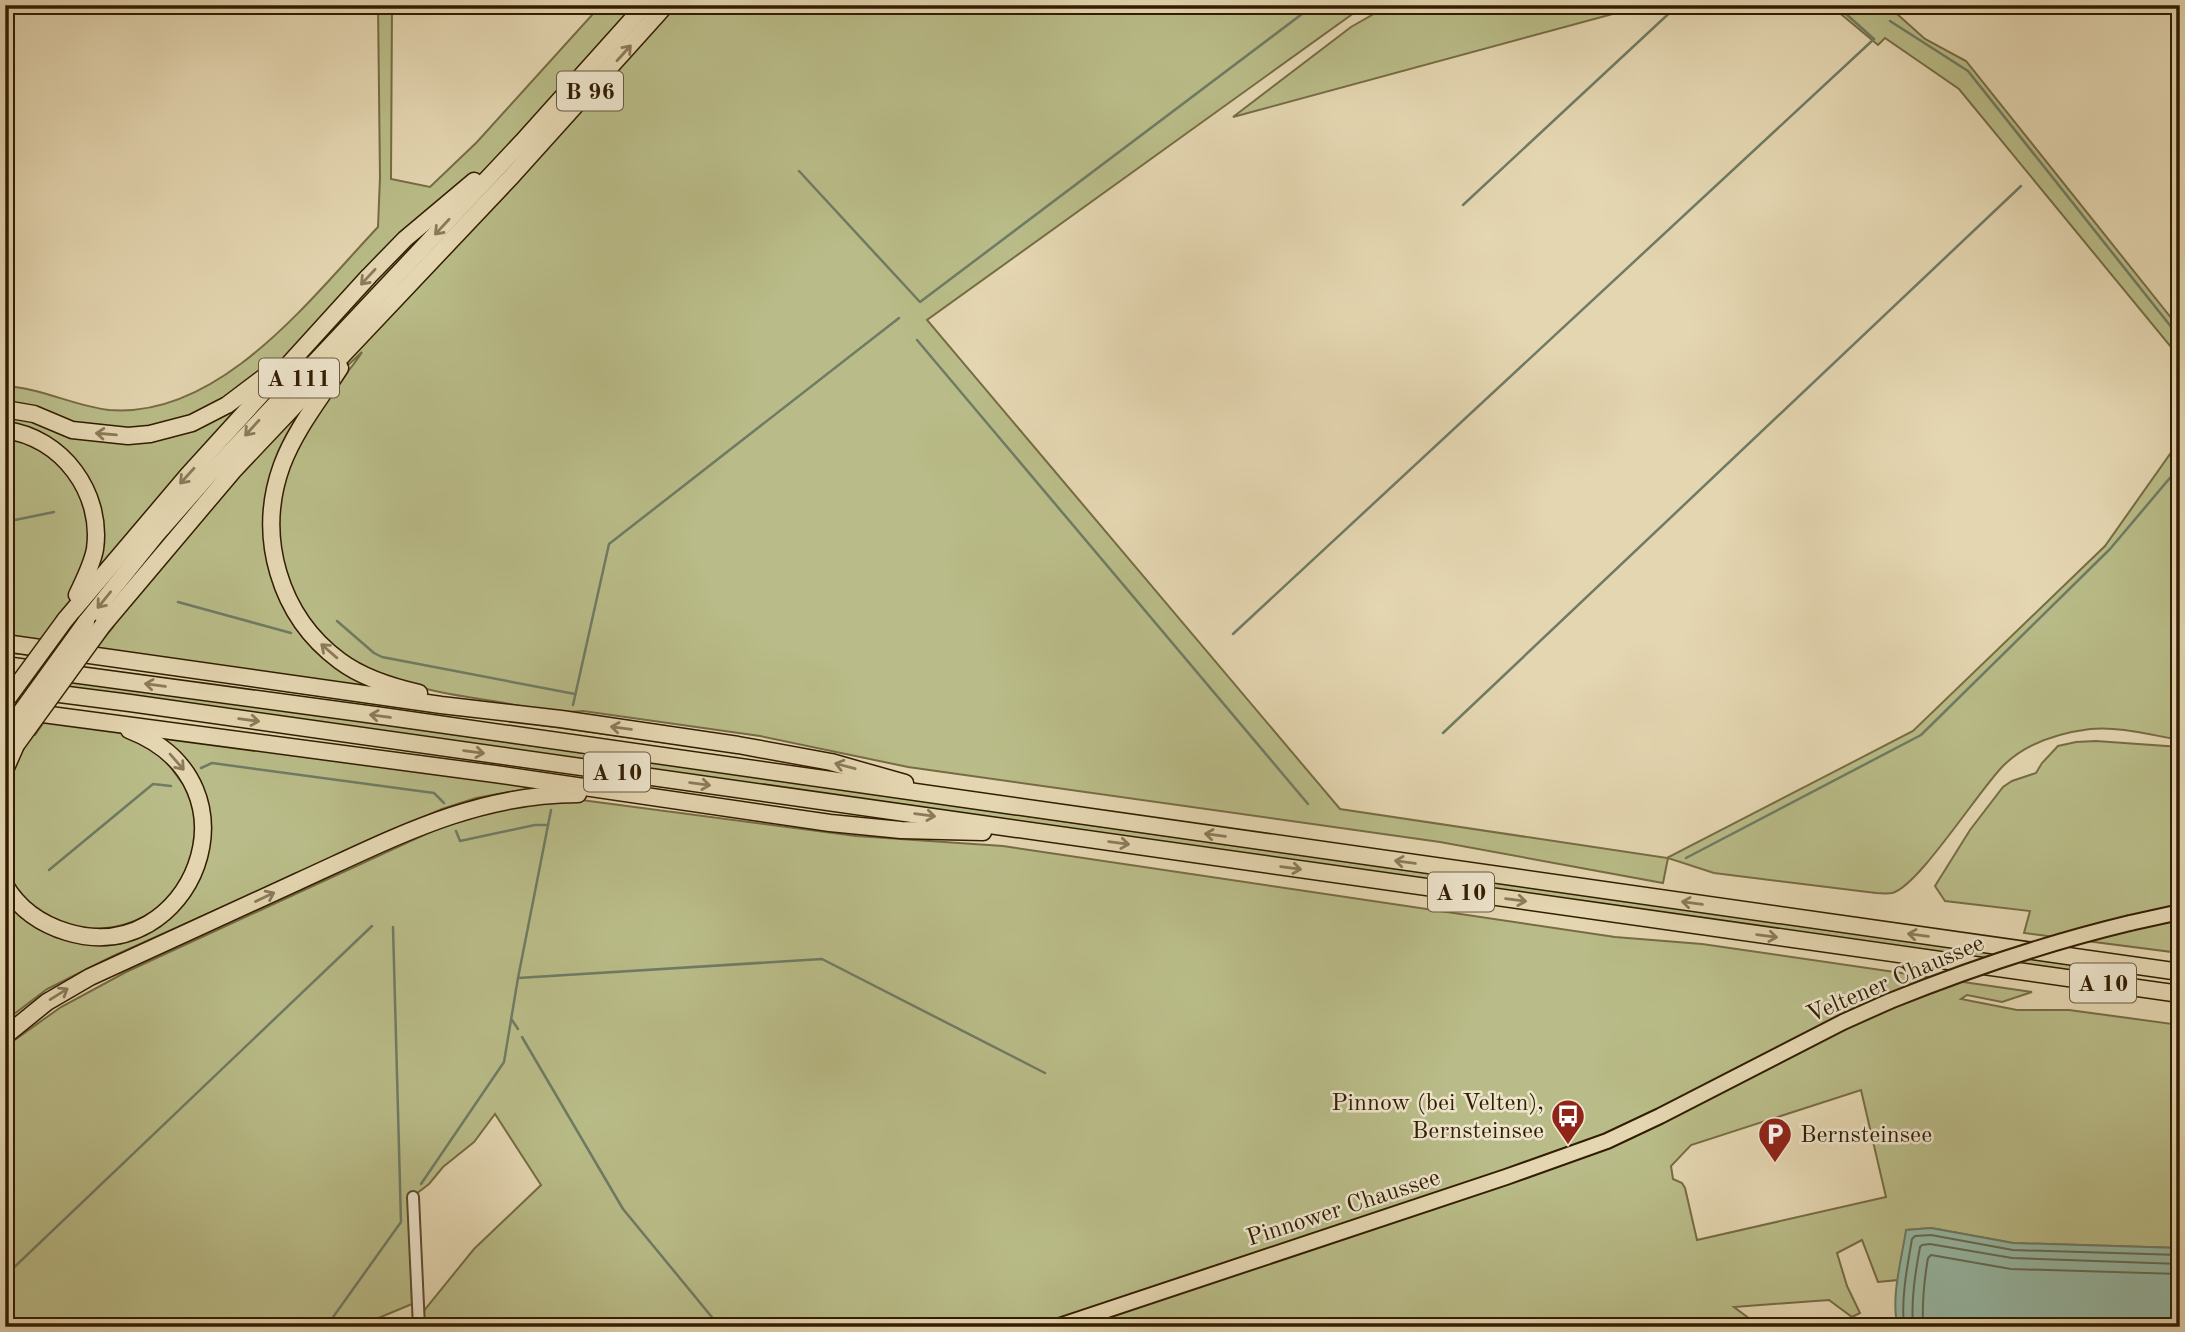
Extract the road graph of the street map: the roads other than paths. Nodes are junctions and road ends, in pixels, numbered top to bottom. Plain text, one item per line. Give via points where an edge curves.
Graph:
1 (645, 5) edge
2 (666, 5) edge
3 (522, 142) junction
4 (364, 333) junction
5 (316, 335) junction
6 (5, 409) edge
7 (5, 430) edge
8 (65, 620) junction
9 (5, 643) edge
10 (5, 665) edge
11 (5, 687) edge
12 (5, 702) edge
13 (5, 709) edge
14 (531, 716) junction
15 (96, 721) junction
16 (11, 739) edge
17 (5, 758) edge
18 (5, 770) edge
19 (957, 799) junction
20 (699, 804) junction
21 (1052, 833) junction
22 (5, 885) edge
23 (2180, 912) edge
24 (2180, 972) edge
25 (2180, 993) edge
26 (5, 1036) edge
27 (1642, 1125) joint
28 (413, 1197) dead end
29 (419, 1327) edge
30 (1056, 1327) edge

1 - 3 highway, B 96
4 -> 2 highway, B 96
3 -> 5 highway via 392,251
3 -> 16 highway, A 111, bridge via 156,535 86,622
14 -> 4 highway via 405,690 354,669 311,634 283,587 271,536 278,477 301,428
4 - 16 highway, A 111, bridge via 205,502
5 -> 6 highway via 227,405 192,423 150,434 72,430 34,414
5 -> 8 highway via 171,494
7 - 8 highway via 60,454 90,498 96,524 94,552
8 - 12 highway, bridge
9 - 14 highway
19 -> 10 highway, A 10
11 -> 21 highway, A 10
13 - 15 highway
19 -> 14 highway via 808,757
15 - 20 highway
15 -> 22 highway via 154,742 173,756 188,776 201,806 204,831 200,858 187,886 172,906 151,922 101,937 73,934 46,924 24,909
16 - 17 highway, A 111
16 - 18 highway
24 -> 19 highway, A 10
20 - 21 highway via 876,828
26 -> 20 highway via 47,1002 90,977 443,817 509,800 559,794
21 -> 25 highway, A 10
23 - 27 main road, Veltener Chaussee, bridge via 2034,948 1960,973 1807,1039
27 - 30 main road, Pinnower Chaussee via 1553,1161
28 - 29 street

